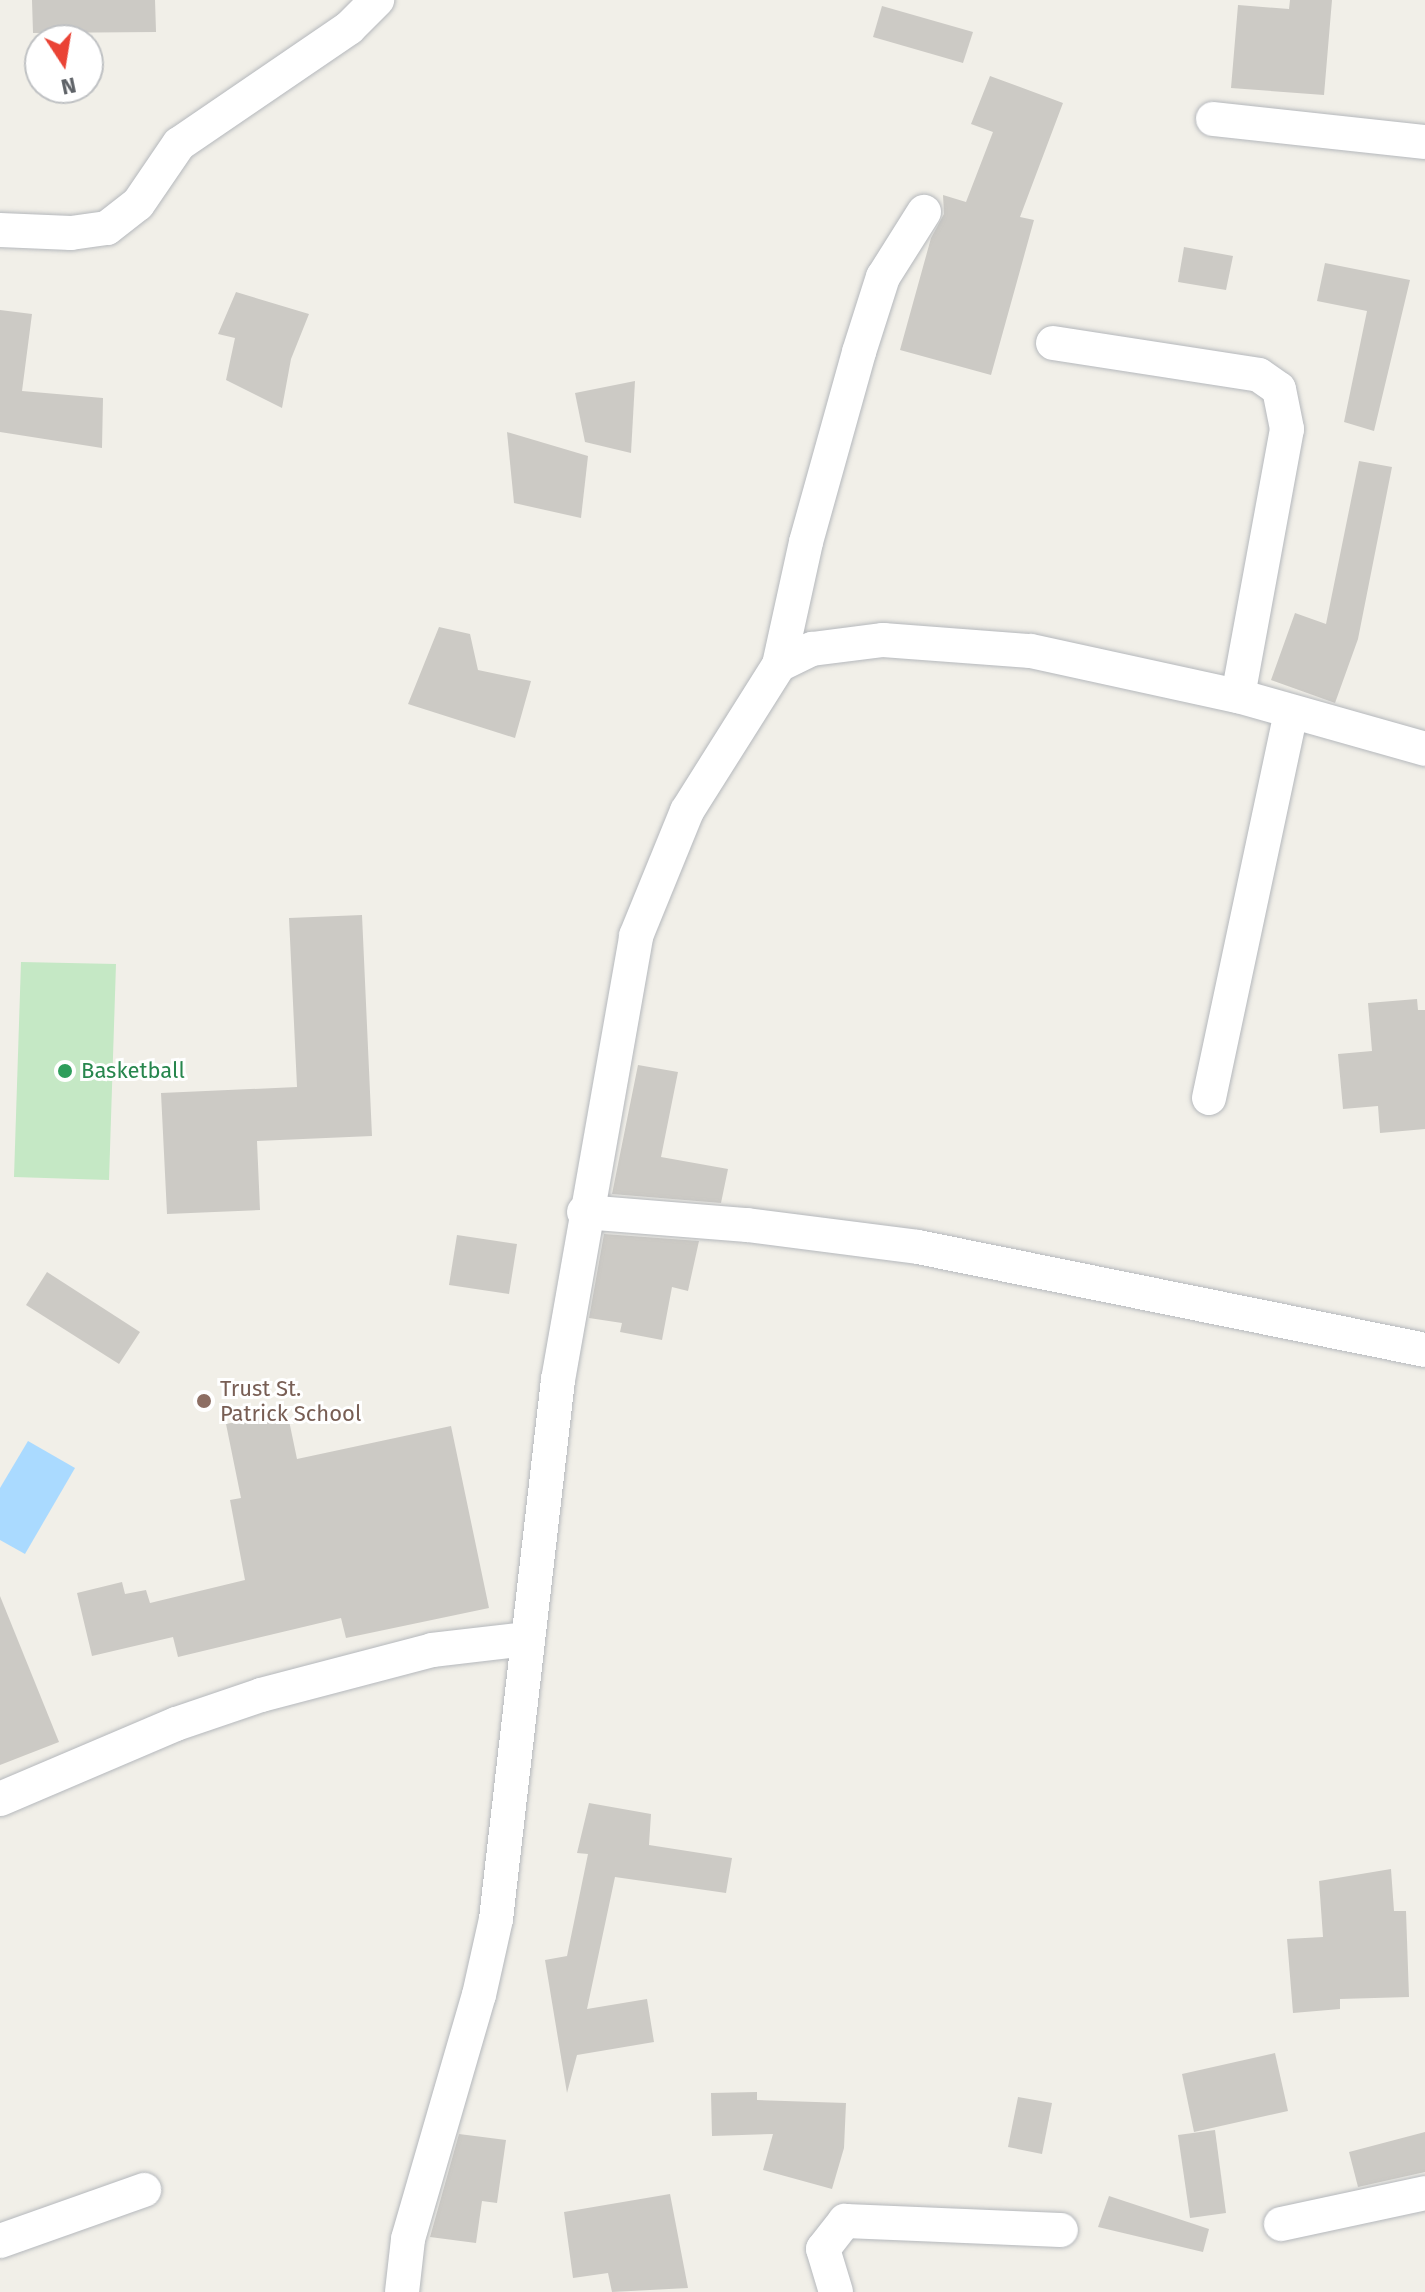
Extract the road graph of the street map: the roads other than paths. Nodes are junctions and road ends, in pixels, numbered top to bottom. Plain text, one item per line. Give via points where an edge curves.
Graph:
1 (377, 0) edge
2 (1213, 119) dead end
3 (1425, 142) edge
4 (924, 212) dead end
5 (0, 230) edge
6 (1053, 343) dead end
7 (779, 665) junction
8 (1238, 696) junction
9 (1291, 713) junction
10 (1425, 749) edge
11 (1209, 1098) dead end
12 (584, 1212) junction
13 (1425, 1350) edge
14 (525, 1639) junction
15 (0, 1799) edge
16 (144, 2190) dead end
17 (1425, 2193) edge
18 (1281, 2224) dead end
19 (1061, 2230) dead end
20 (0, 2241) edge
21 (402, 2292) edge
22 (836, 2292) edge

1 - 5 street via 349,28 179,144 138,204 107,228 71,233
2 - 3 street
4 - 7 street via 883,277 806,542
6 - 8 street via 1259,375 1279,389 1287,429
7 - 8 street via 823,647 915,640 1031,651
7 - 12 street via 687,811 648,898 636,936
8 - 9 street
9 - 10 street
9 - 11 street
12 - 13 street via 747,1225 918,1247
12 - 14 street
14 - 15 street via 432,1650 261,1695 176,1724
14 - 21 street via 496,1919 408,2239
16 - 20 street
17 - 18 street
19 - 22 street via 845,2221 823,2249

